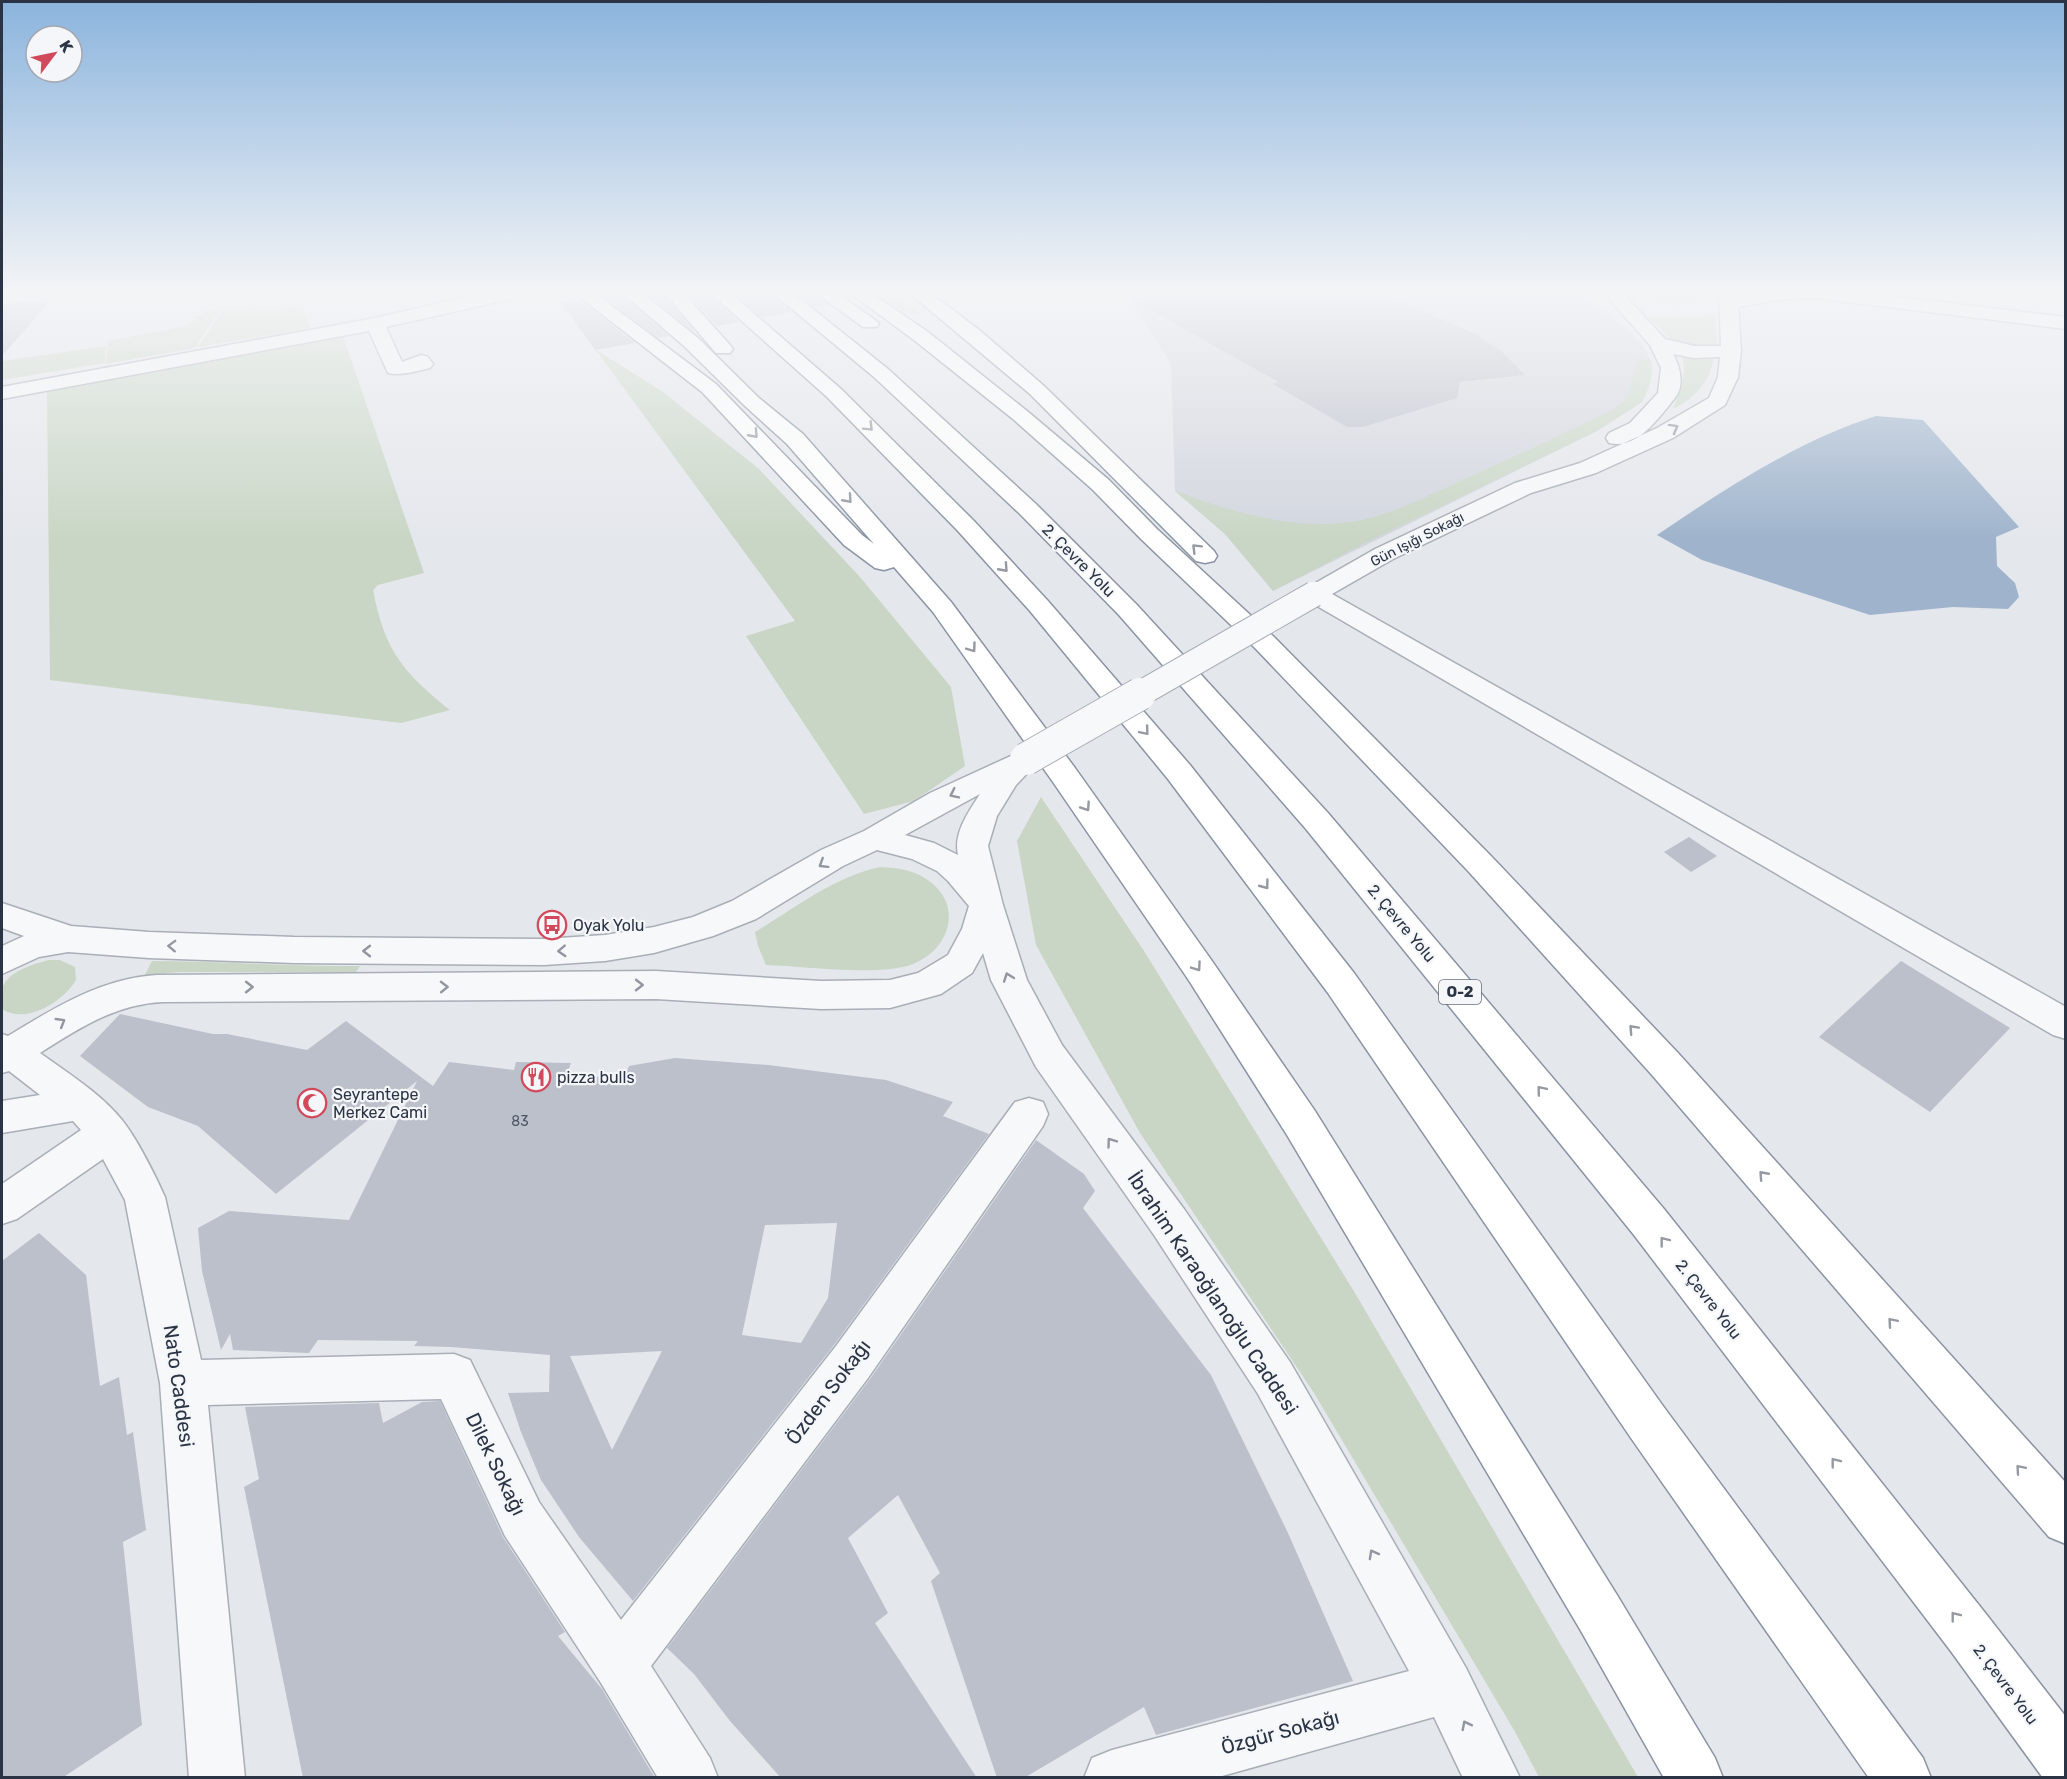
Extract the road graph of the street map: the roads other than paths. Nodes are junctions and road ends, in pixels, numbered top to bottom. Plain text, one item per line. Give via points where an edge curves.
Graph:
1 (110, 373) edge
2 (689, 373) edge
3 (723, 373) edge
4 (744, 373) edge
5 (811, 373) edge
6 (880, 373) edge
7 (941, 373) edge
8 (967, 373) edge
9 (1018, 373) edge
10 (1670, 373) edge
11 (1728, 373) edge
12 (2, 393) edge
13 (795, 439) junction
14 (1523, 488) junction
15 (1149, 534) junction
16 (1314, 594) junction
17 (942, 607) junction
18 (1311, 690) junction
19 (1026, 759) junction
20 (875, 839) junction
21 (986, 905) junction
22 (2, 915) edge
23 (68, 939) junction
24 (2, 961) edge
25 (2066, 1025) edge
26 (5, 1053) edge
27 (1029, 1114) dead end
28 (2, 1117) edge
29 (95, 1118) junction
30 (2, 1206) edge
31 (183, 1383) junction
32 (2063, 1519) edge
33 (620, 1664) junction
34 (1447, 1687) junction
35 (2066, 1763) edge
36 (217, 1778) edge
37 (690, 1778) edge
38 (1112, 1778) edge
39 (1492, 1778) edge
40 (1695, 1778) edge
41 (1903, 1778) edge

1 - 12 street
2 -> 17 highway via 731,410 854,540
3 - 13 highway
4 - 13 highway
5 -> 41 highway via 966,526 1179,772 1341,983 1647,1422
35 -> 6 highway, 2. Çevre Yolu / O-2 via 1649,1222 1317,821 1128,610 1029,509
7 - 15 highway
8 - 15 highway via 1101,485
18 -> 9 highway via 1294,658 1258,611
10 - 14 street, Gün Işığı Sokağı via 1668,394 1638,428 1546,472
14 -> 11 street, Gün Işığı Sokağı via 1588,468 1665,433 1718,401
13 -> 17 highway
14 - 16 street, Gün Işığı Sokağı via 1384,554
15 - 18 highway
16 - 19 street, Gün Işığı Sokağı, bridge
16 - 25 street
17 -> 40 highway via 1200,970 1301,1123
32 -> 18 highway via 1665,1064 1480,864
19 -> 20 street via 941,800
19 - 21 street, İbrahim Karaoğlanoğlu Caddesi via 1005,778 981,816 972,846
20 - 21 street via 935,855 958,870
20 -> 23 street via 711,923 654,940 605,948 544,952 294,950
26 -> 21 street via 75,1014 143,989 656,985 821,995 890,994 928,984 960,964 979,929
34 -> 21 street, İbrahim Karaoğlanoğlu Caddesi via 1274,1378 1169,1222 1049,1056 1009,981
22 - 23 street
23 - 24 street via 50,940
26 - 29 street, Nato Caddesi
27 - 33 street, Özden Sokağı via 852,1362
28 - 29 street
29 - 30 street
29 - 31 street, Nato Caddesi via 145,1197
31 - 33 street, Dilek Sokağı via 454,1376 522,1519
31 - 36 street, Nato Caddesi
33 - 37 street, Dilek Sokağı
34 - 38 street, Özgür Sokağı
39 -> 34 street, İbrahim Karaoğlanoğlu Caddesi

